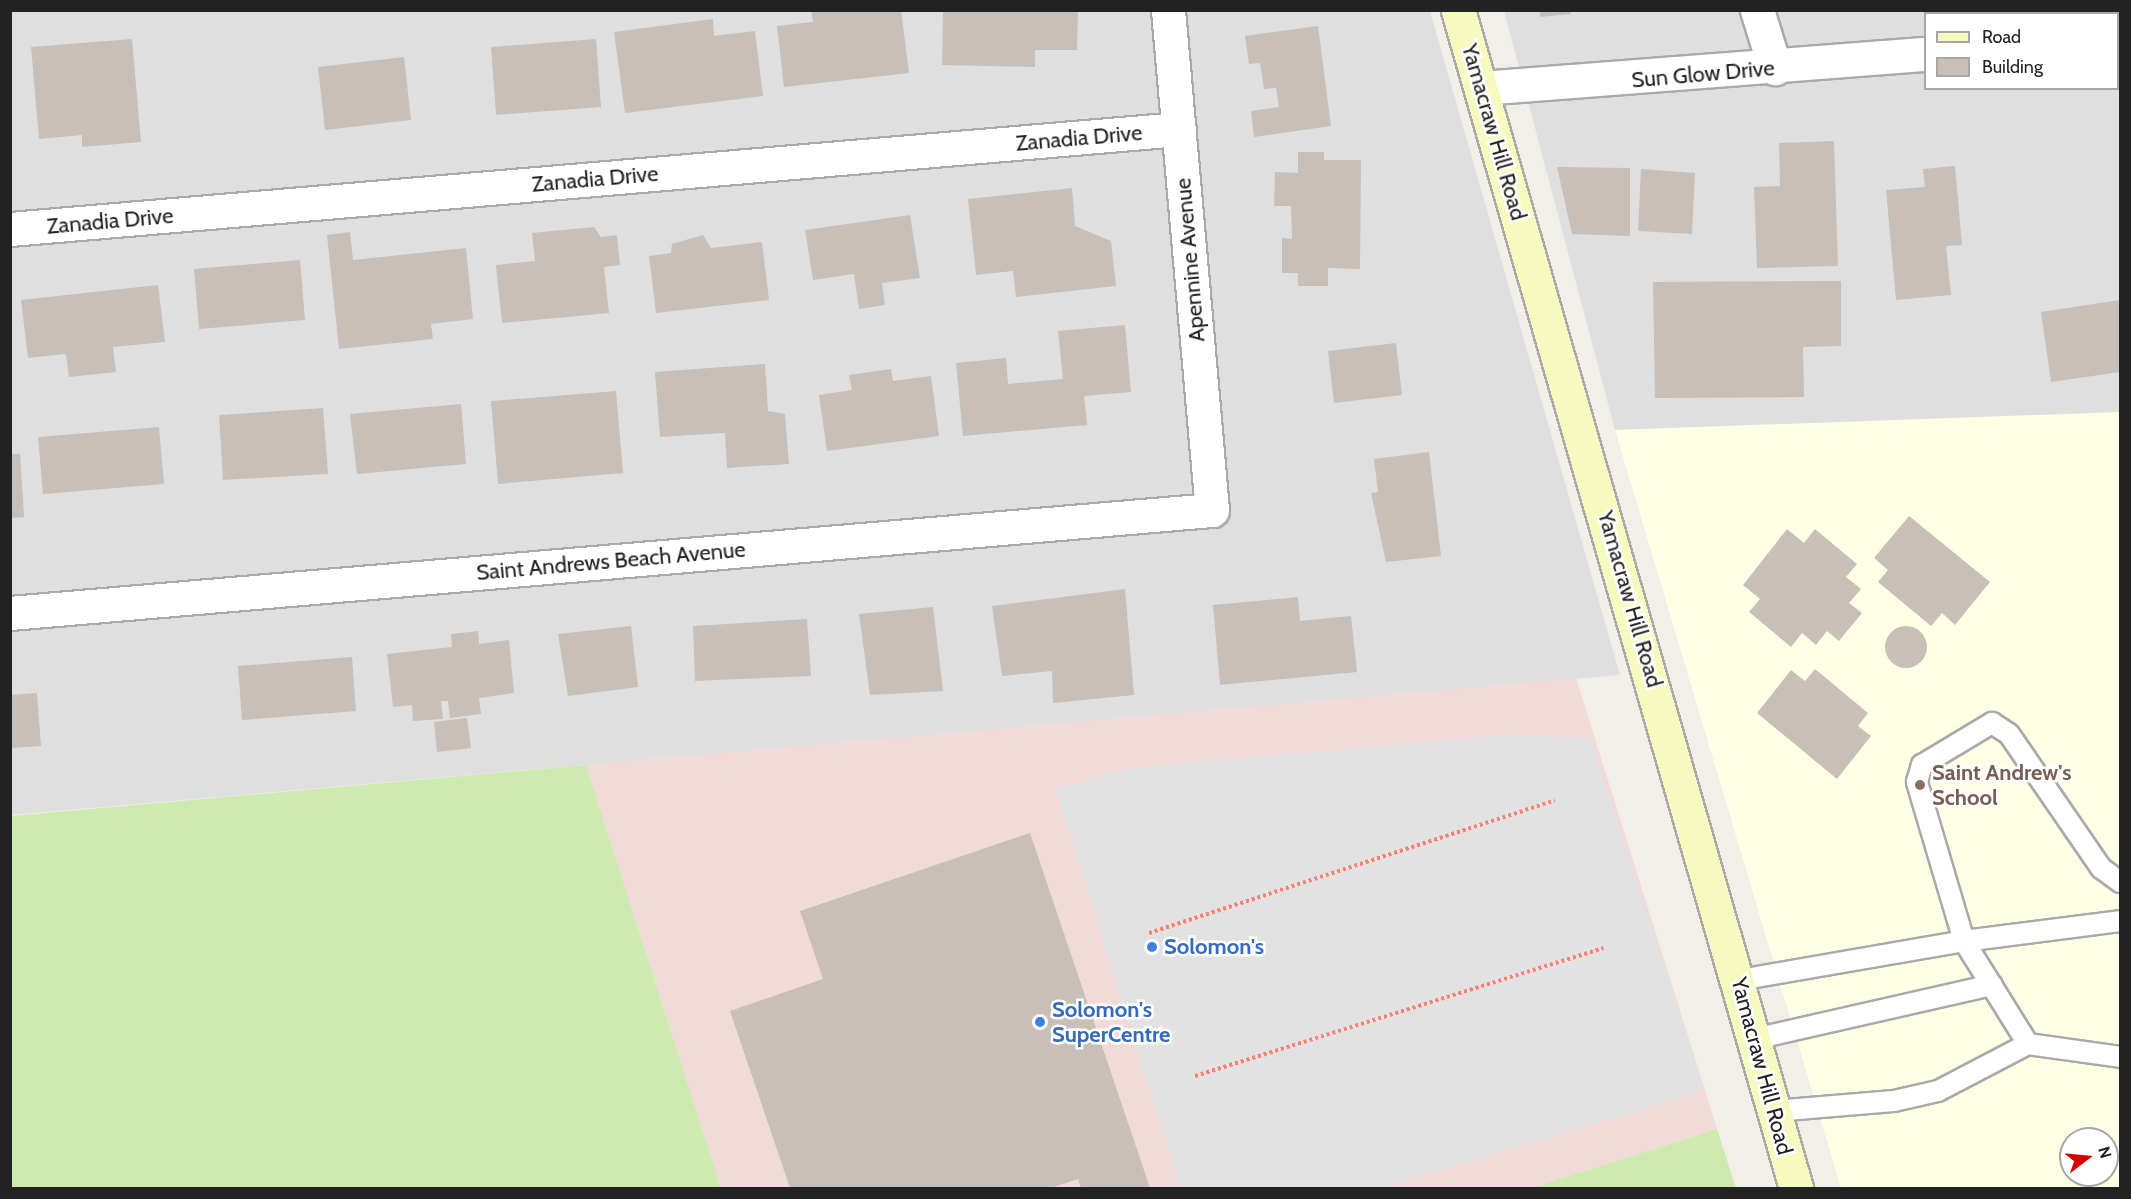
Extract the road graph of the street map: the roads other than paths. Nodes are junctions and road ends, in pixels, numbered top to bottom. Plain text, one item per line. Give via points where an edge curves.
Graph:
1 (1168, 10) edge
2 (1458, 10) edge
3 (1757, 10) edge
4 (1924, 54) edge
5 (1775, 68) junction
6 (1481, 88) junction
7 (1179, 129) junction
8 (10, 229) edge
9 (1212, 510) joint
10 (10, 613) edge
11 (2121, 882) edge
12 (2119, 923) edge
13 (1964, 940) junction
14 (1739, 980) junction
15 (1992, 985) junction
16 (1754, 1039) junction
17 (2028, 1044) junction
18 (2121, 1057) edge
19 (1774, 1111) junction
20 (1796, 1188) edge

1 - 7 street, Apennine Avenue
2 - 6 main road, Yamacraw Hill Road
3 - 5 street
4 - 5 street, Sun Glow Drive
5 - 6 street, Sun Glow Drive
6 - 14 main road, Yamacraw Hill Road
7 - 8 street, Zanadia Drive
7 - 9 street, Apennine Avenue
9 - 10 street, Saint Andrews Beach Avenue
11 - 13 lane via 2101,868 2009,734 1992,723 1922,765 1917,782
12 - 13 lane
13 - 14 lane
13 - 15 lane
14 - 16 main road, Yamacraw Hill Road
15 - 16 lane
15 - 17 lane
16 - 19 main road, Yamacraw Hill Road
17 - 18 lane
17 - 19 lane via 1938,1091 1894,1101
19 - 20 main road, Yamacraw Hill Road

